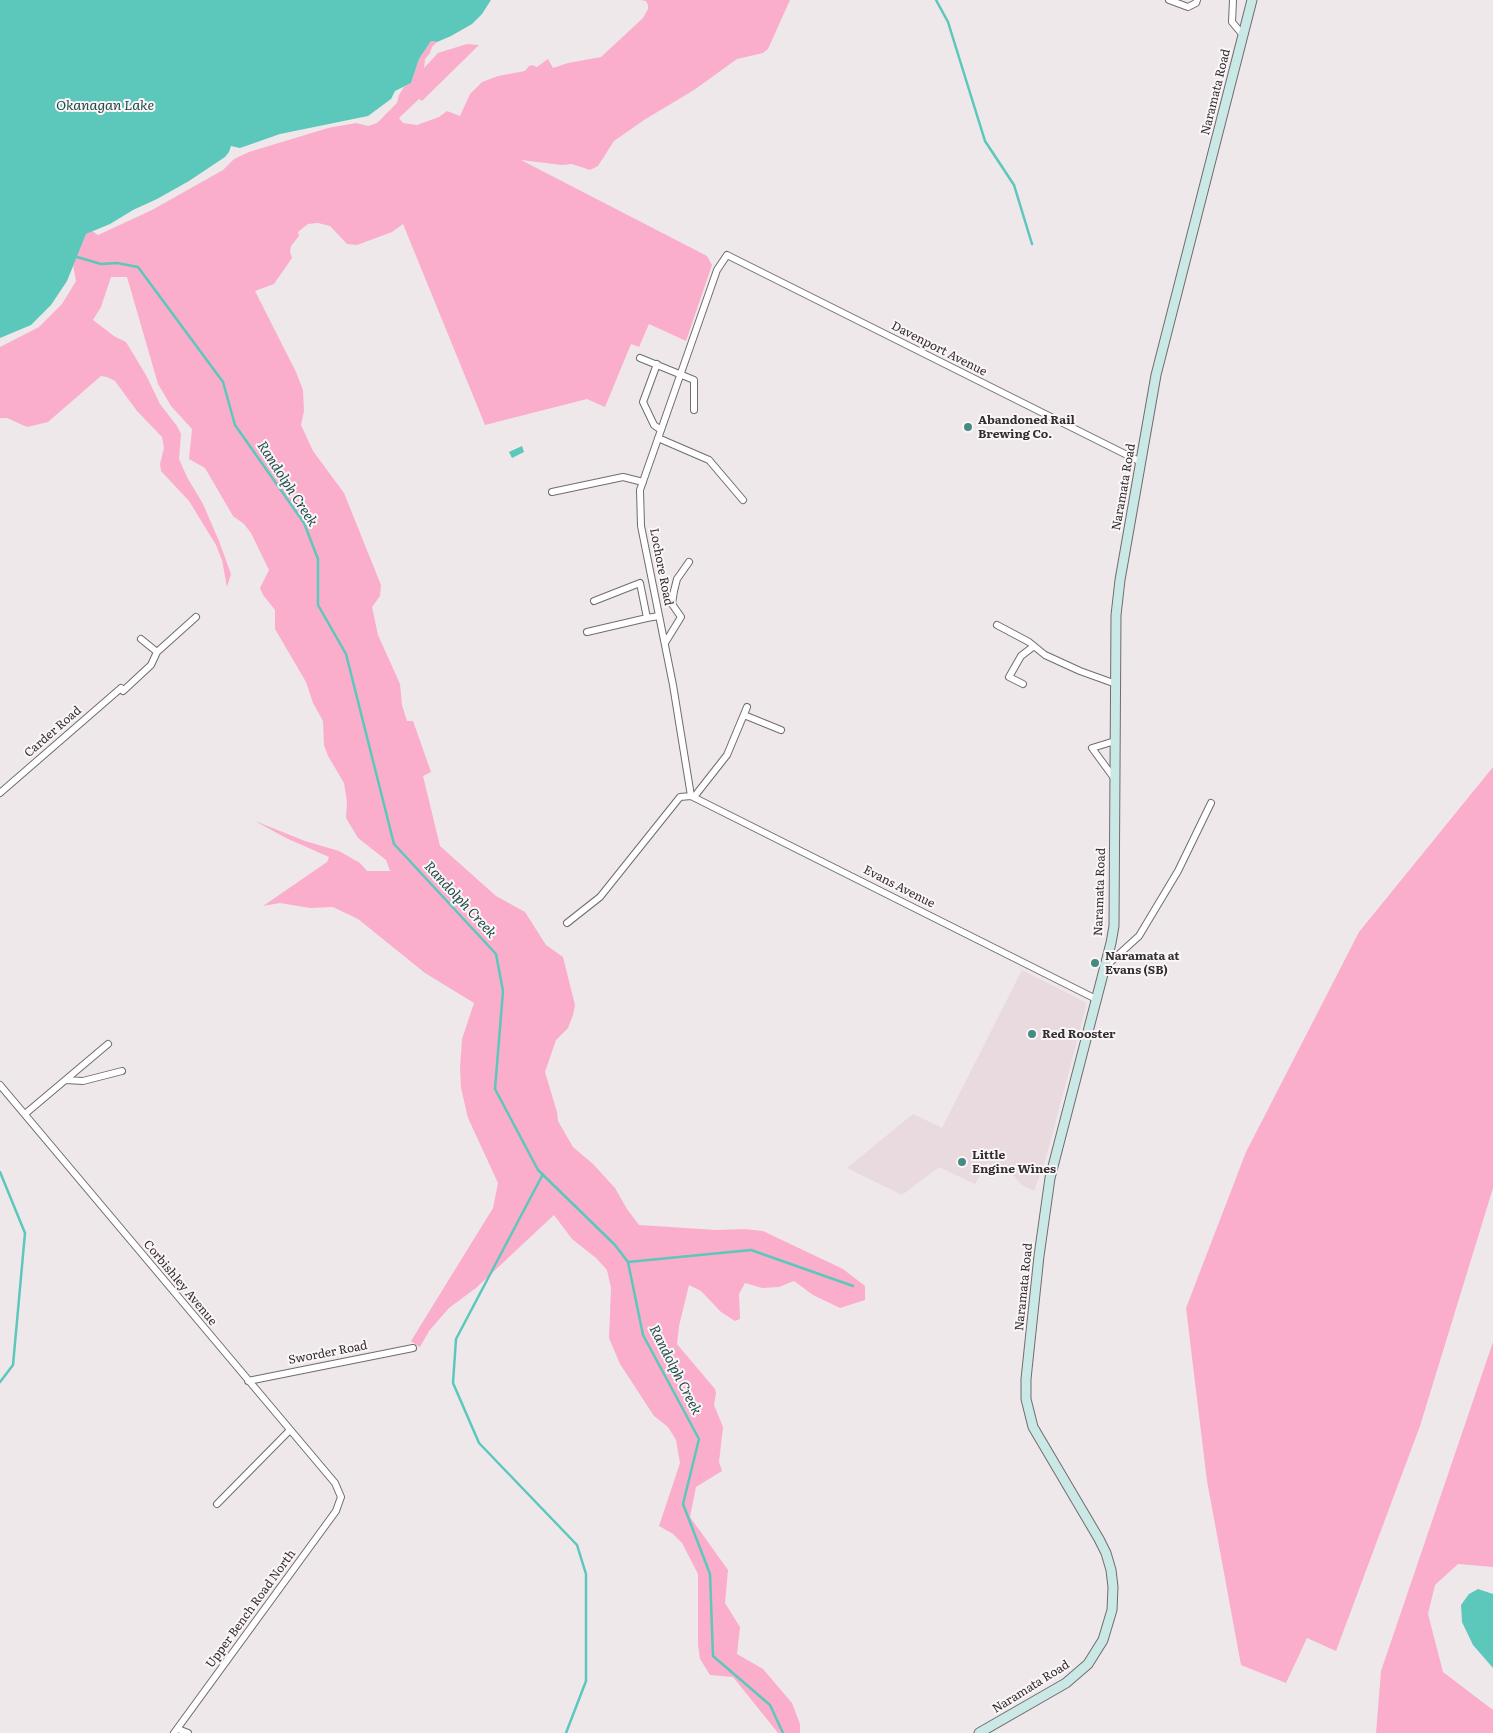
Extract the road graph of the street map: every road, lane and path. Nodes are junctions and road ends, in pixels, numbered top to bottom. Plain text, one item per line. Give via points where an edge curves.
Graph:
1 (1169, 0) edge
2 (1197, 0) edge
3 (1233, 0) edge
4 (1252, 0) edge
5 (1243, 34) junction
6 (727, 255) joint
7 (640, 358) dead end
8 (657, 364) junction
9 (681, 374) junction
10 (694, 410) dead end
11 (661, 430) junction
12 (658, 438) junction
13 (1141, 462) junction
14 (643, 482) junction
15 (552, 492) dead end
16 (743, 500) dead end
17 (690, 562) dead end
18 (594, 601) dead end
19 (659, 616) junction
20 (196, 617) dead end
21 (647, 618) junction
22 (997, 625) dead end
23 (587, 632) dead end
24 (141, 639) dead end
25 (665, 643) junction
26 (1034, 646) junction
27 (157, 652) junction
28 (1023, 684) dead end
29 (1116, 684) junction
30 (747, 707) dead end
31 (744, 715) junction
32 (781, 730) dead end
33 (1115, 741) junction
34 (1115, 779) junction
35 (0, 793) edge
36 (693, 796) junction
37 (1211, 803) dead end
38 (567, 922) dead end
39 (1105, 967) junction
40 (1096, 999) junction
41 (108, 1044) dead end
42 (122, 1071) dead end
43 (66, 1080) junction
44 (0, 1085) edge
45 (25, 1114) junction
46 (413, 1348) dead end
47 (248, 1381) junction
48 (290, 1430) junction
49 (341, 1497) joint
50 (216, 1504) dead end
51 (176, 1731) edge
52 (188, 1733) edge
53 (979, 1733) edge

1 - 2 street via 1188,7
3 - 5 street via 1232,22
4 - 5 main road, Naramata Road
5 - 13 main road, Naramata Road via 1156,376
6 - 9 street, Lochore Road via 717,270
6 - 13 street, Davenport Avenue
7 - 8 street
8 - 9 street
8 - 11 street via 644,402 654,425
9 - 10 street via 694,380
9 - 11 street, Lochore Road
11 - 12 street, Lochore Road
12 - 14 street, Lochore Road
12 - 16 street via 709,460
13 - 29 main road, Naramata Road via 1117,599
14 - 15 street via 623,477
14 - 19 street, Lochore Road via 640,490 641,526
17 - 25 street via 677,579 672,604 681,617
18 - 21 street via 640,583
19 - 21 street
19 - 25 street, Lochore Road
20 - 27 street, Carder Road
21 - 23 street
22 - 26 street
24 - 27 street
25 - 36 street, Lochore Road
26 - 28 street via 1021,656 1009,677
26 - 29 street via 1045,655
27 - 35 street, Carder Road via 151,666
29 - 33 main road, Naramata Road
30 - 31 street
31 - 32 street
31 - 36 street via 727,755
33 - 34 main road, Naramata Road
33 - 34 street via 1092,748
34 - 39 main road, Naramata Road via 1114,926
36 - 38 street via 680,797 600,897
36 - 40 street, Evans Avenue
37 - 39 street via 1178,871 1139,936
39 - 40 main road, Naramata Road
40 - 53 main road, Naramata Road via 1046,1197 1026,1399 1028,1414 1039,1440 1106,1554 1112,1570 1112,1610 1103,1640 1078,1674
41 - 43 street
42 - 43 street via 83,1081
43 - 45 street
44 - 45 street, Corbishley Avenue
45 - 47 street, Corbishley Avenue
46 - 47 street, Sworder Road
47 - 48 street, Corbishley Avenue
48 - 49 street, Corbishley Avenue via 335,1483
48 - 50 street
49 - 51 street, Upper Bench Road North via 336,1511
51 - 52 street

